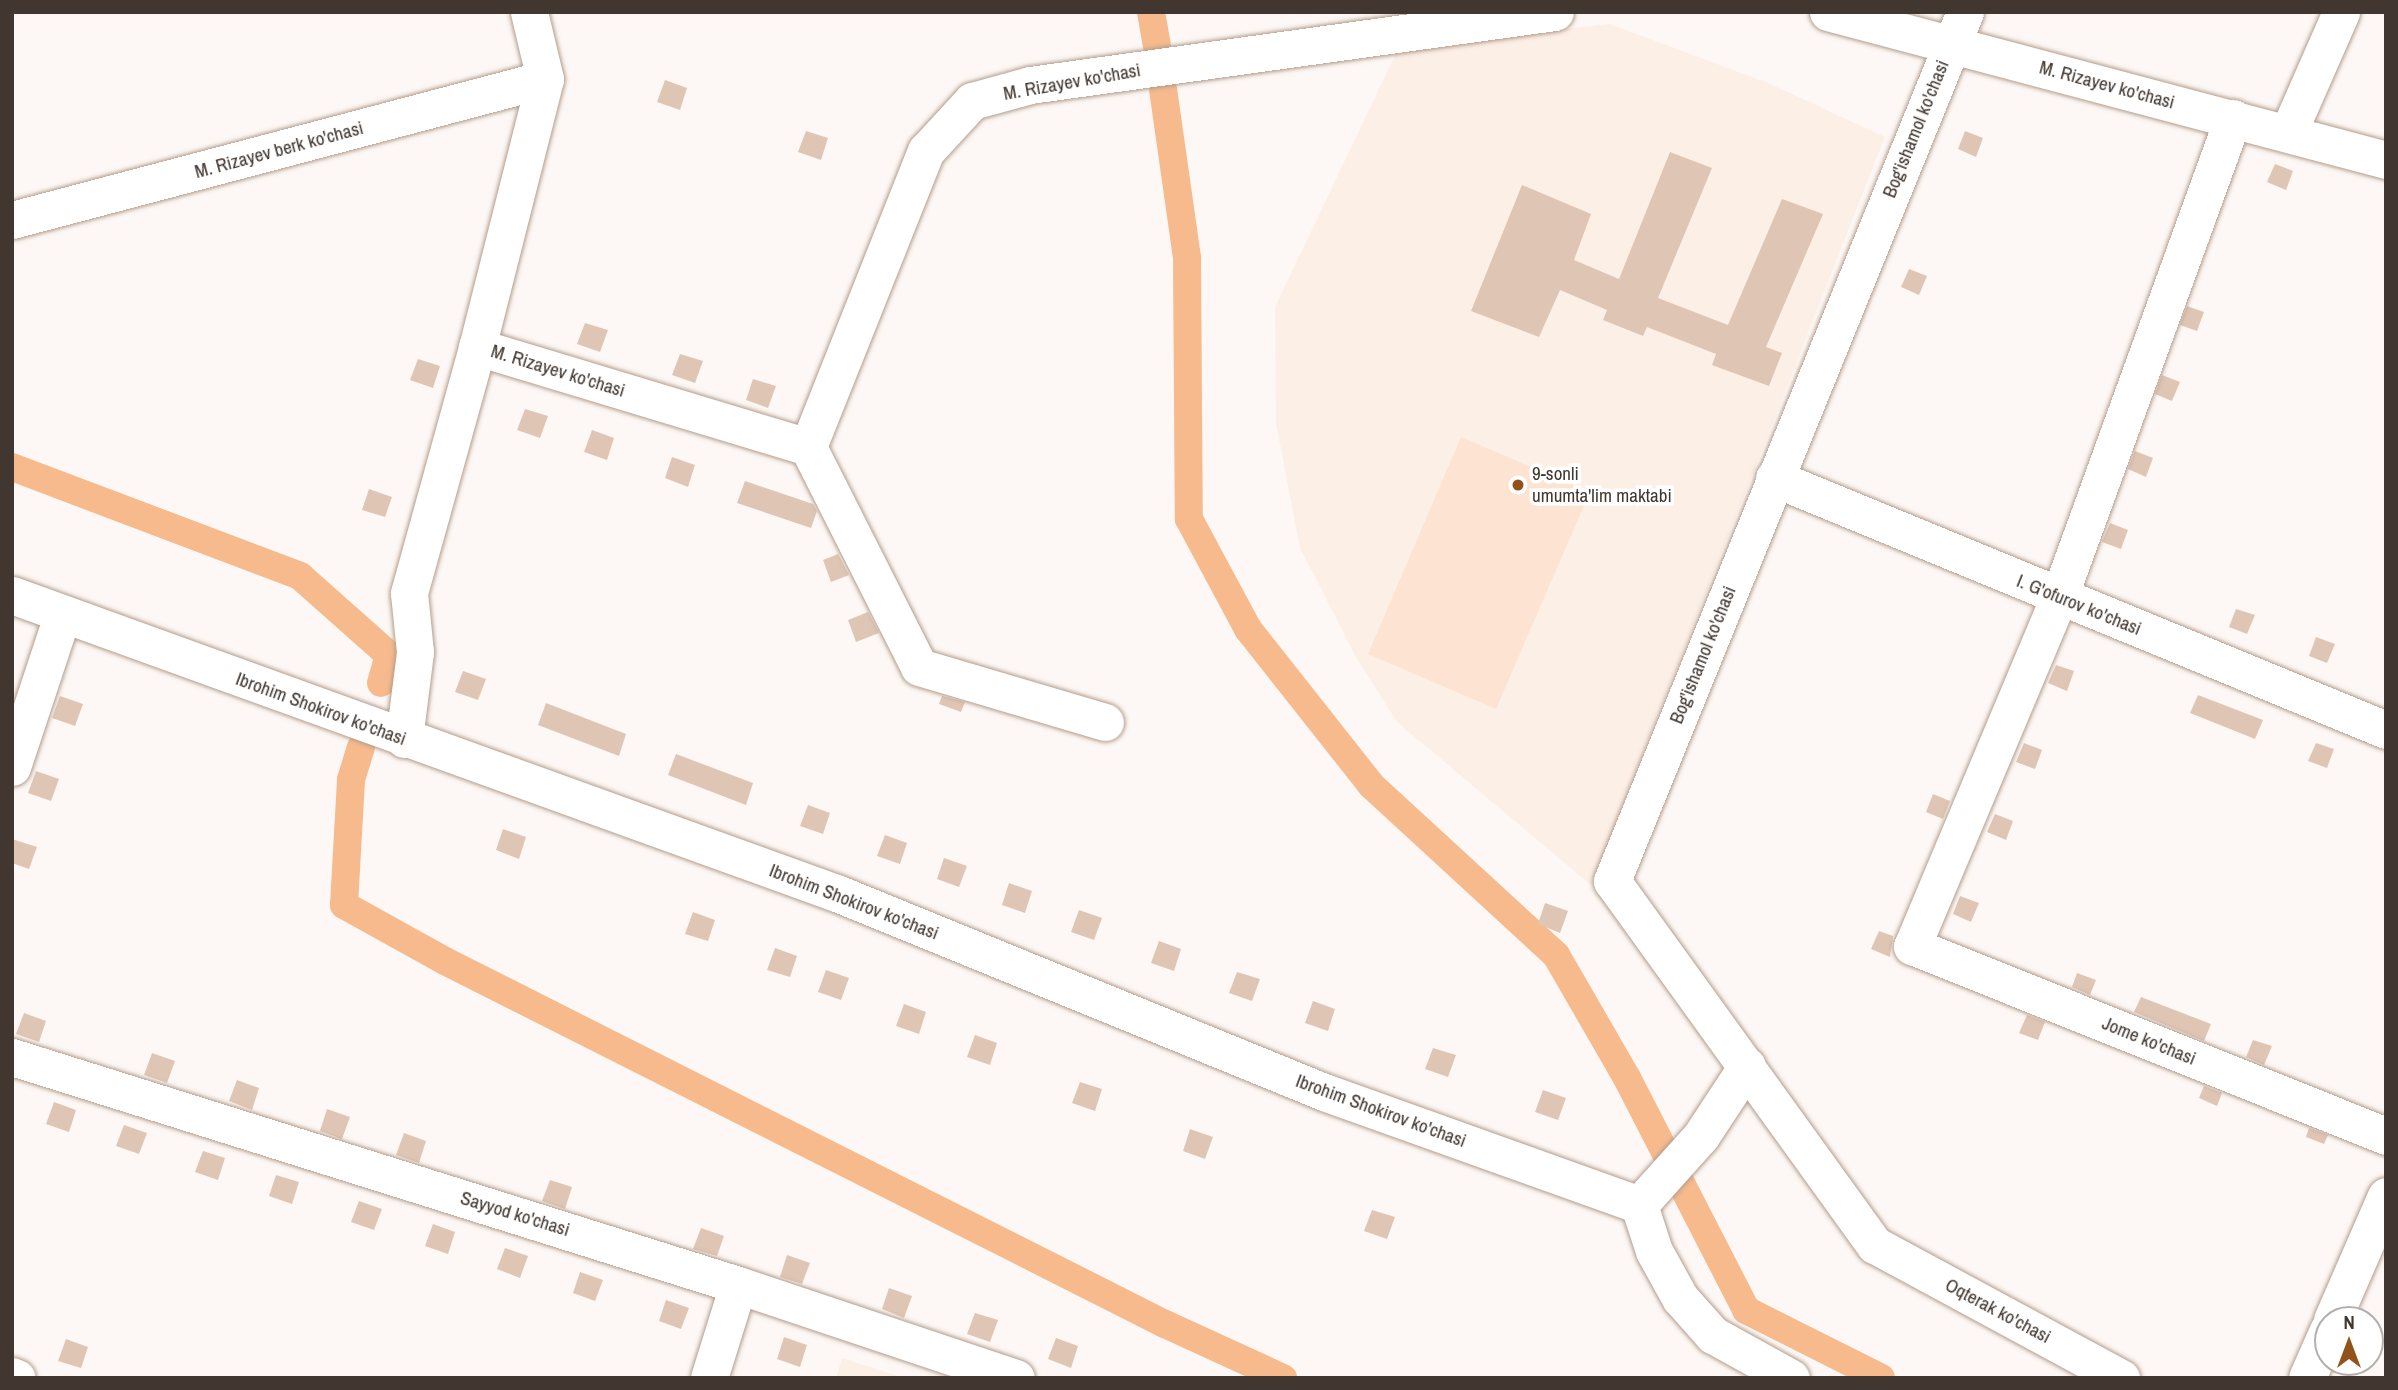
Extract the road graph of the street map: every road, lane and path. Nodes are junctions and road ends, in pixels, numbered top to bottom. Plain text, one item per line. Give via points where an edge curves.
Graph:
1 (529, 12) edge
2 (1555, 12) edge
3 (1828, 12) edge
4 (2341, 12) edge
5 (1958, 28) edge
6 (545, 79) junction
7 (2233, 118) junction
8 (2288, 133) junction
9 (2386, 160) edge
10 (12, 220) edge
11 (477, 346) junction
12 (808, 447) junction
13 (1774, 478) junction
14 (12, 595) edge
15 (2059, 597) junction
16 (62, 616) junction
17 (1105, 722) dead end
18 (2386, 730) edge
19 (404, 739) junction
20 (14, 756) edge
21 (12, 1056) edge
22 (1747, 1066) junction
23 (2386, 1136) edge
24 (1649, 1193) junction
25 (2386, 1196) edge
26 (1875, 1245) joint
27 (738, 1284) junction
28 (2338, 1306) edge
29 (709, 1378) edge
30 (1016, 1378) edge
31 (1791, 1378) edge
32 (2121, 1378) edge

1 - 6 street, M. Rizayev ko'chasi
2 - 12 street, M. Rizayev ko'chasi via 1030,85 972,101 926,152
3 - 5 street, M. Rizayev ko'chasi
4 - 8 street
5 - 7 street, M. Rizayev ko'chasi
5 - 13 street, Bog'ishamol ko'chasi
6 - 10 street, M. Rizayev berk ko'chasi
6 - 11 street, M. Rizayev ko'chasi
7 - 8 street, M. Rizayev ko'chasi
7 - 15 street
8 - 9 street, M. Rizayev ko'chasi
11 - 12 street, M. Rizayev ko'chasi
11 - 19 street via 409,593 415,652
12 - 17 street via 919,667
13 - 15 street, I. G'ofurov ko'chasi
13 - 22 street, Bog'ishamol ko'chasi via 1612,881
14 - 16 street, Ibrohim Shokirov ko'chasi
15 - 18 street, I. G'ofurov ko'chasi
15 - 23 street, Jome ko'chasi via 1912,946
16 - 19 street, Ibrohim Shokirov ko'chasi
16 - 20 street
19 - 24 street, Ibrohim Shokirov ko'chasi via 839,894 1324,1092
21 - 27 street, Sayyod ko'chasi
22 - 24 street via 1701,1136
22 - 26 street, Bog'ishamol ko'chasi
24 - 31 street via 1654,1251 1679,1298 1713,1335
25 - 28 street
26 - 32 street, Oqterak ko'chasi
27 - 29 street
27 - 30 street, Sayyod ko'chasi

